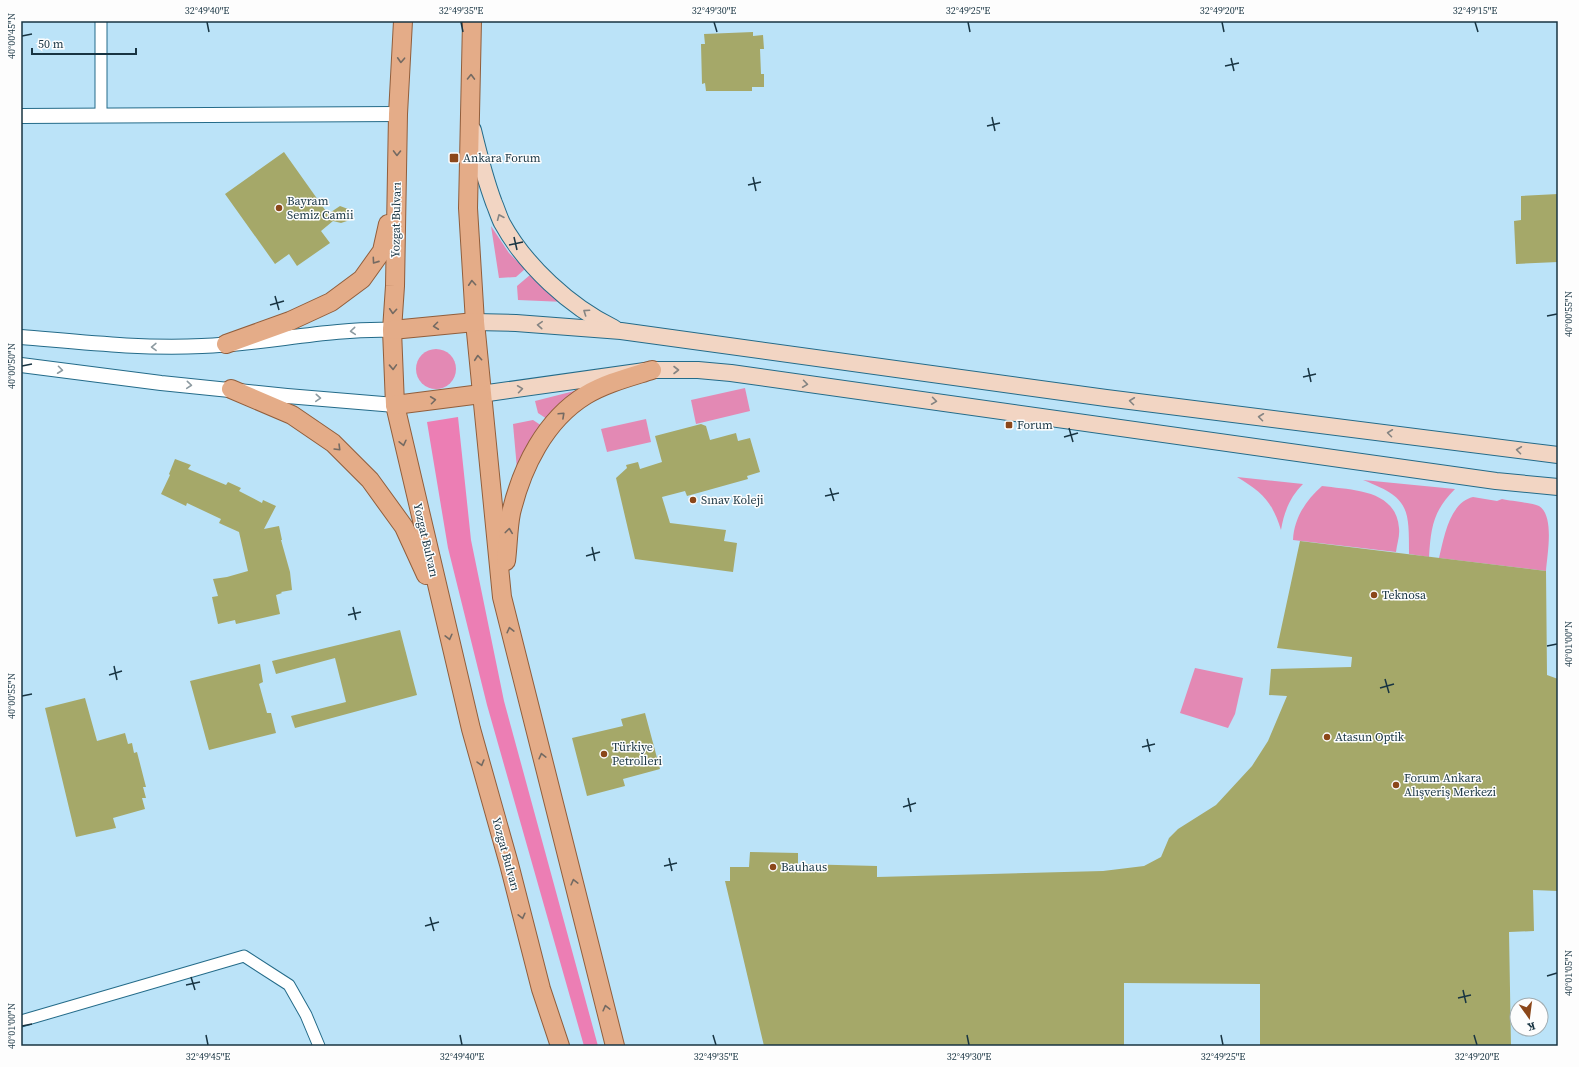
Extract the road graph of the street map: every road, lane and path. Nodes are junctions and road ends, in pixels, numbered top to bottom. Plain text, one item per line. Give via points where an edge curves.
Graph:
1 (101, 21) edge
2 (403, 21) edge
3 (472, 21) edge
4 (398, 114) junction
5 (100, 115) junction
6 (21, 116) edge
7 (470, 116) junction
8 (397, 184) junction
9 (475, 322) junction
10 (392, 330) junction
11 (620, 331) junction
12 (21, 337) edge
13 (226, 344) junction
14 (21, 365) edge
15 (652, 370) junction
16 (231, 389) junction
17 (481, 394) junction
18 (395, 405) junction
19 (1558, 455) edge
20 (1558, 487) edge
21 (502, 598) junction
22 (442, 609) junction
23 (21, 1021) edge
24 (319, 1046) edge
25 (560, 1046) edge
26 (615, 1046) edge

1 - 5 street
2 -> 4 main road, Yozgat Bulvarı
7 -> 3 main road
4 - 5 street
4 -> 8 main road, Yozgat Bulvarı
5 - 6 street
9 -> 7 main road via 468,208
11 -> 7 main road via 584,311 534,267 519,249 501,222 485,180
8 -> 10 main road, Yozgat Bulvarı
8 -> 13 main road via 382,251 362,279 331,302 290,321
9 -> 10 main road
11 -> 9 main road
17 -> 9 main road
10 -> 13 street via 356,331
10 -> 18 main road, Yozgat Bulvarı
19 -> 11 main road via 1106,398
13 -> 12 street via 136,347
14 -> 16 street
17 -> 15 main road
15 -> 20 main road via 730,373 1496,481
21 -> 15 main road via 511,514 529,460 542,439 562,414 586,395 611,383
16 -> 18 street
16 -> 22 main road via 292,415 333,443 370,480 404,527
18 -> 17 main road
17 - 21 main road
18 -> 22 main road, Yozgat Bulvarı
26 -> 21 main road
22 -> 25 main road, Yozgat Bulvarı via 471,729 541,989
23 - 24 street via 244,956 289,985 306,1015

